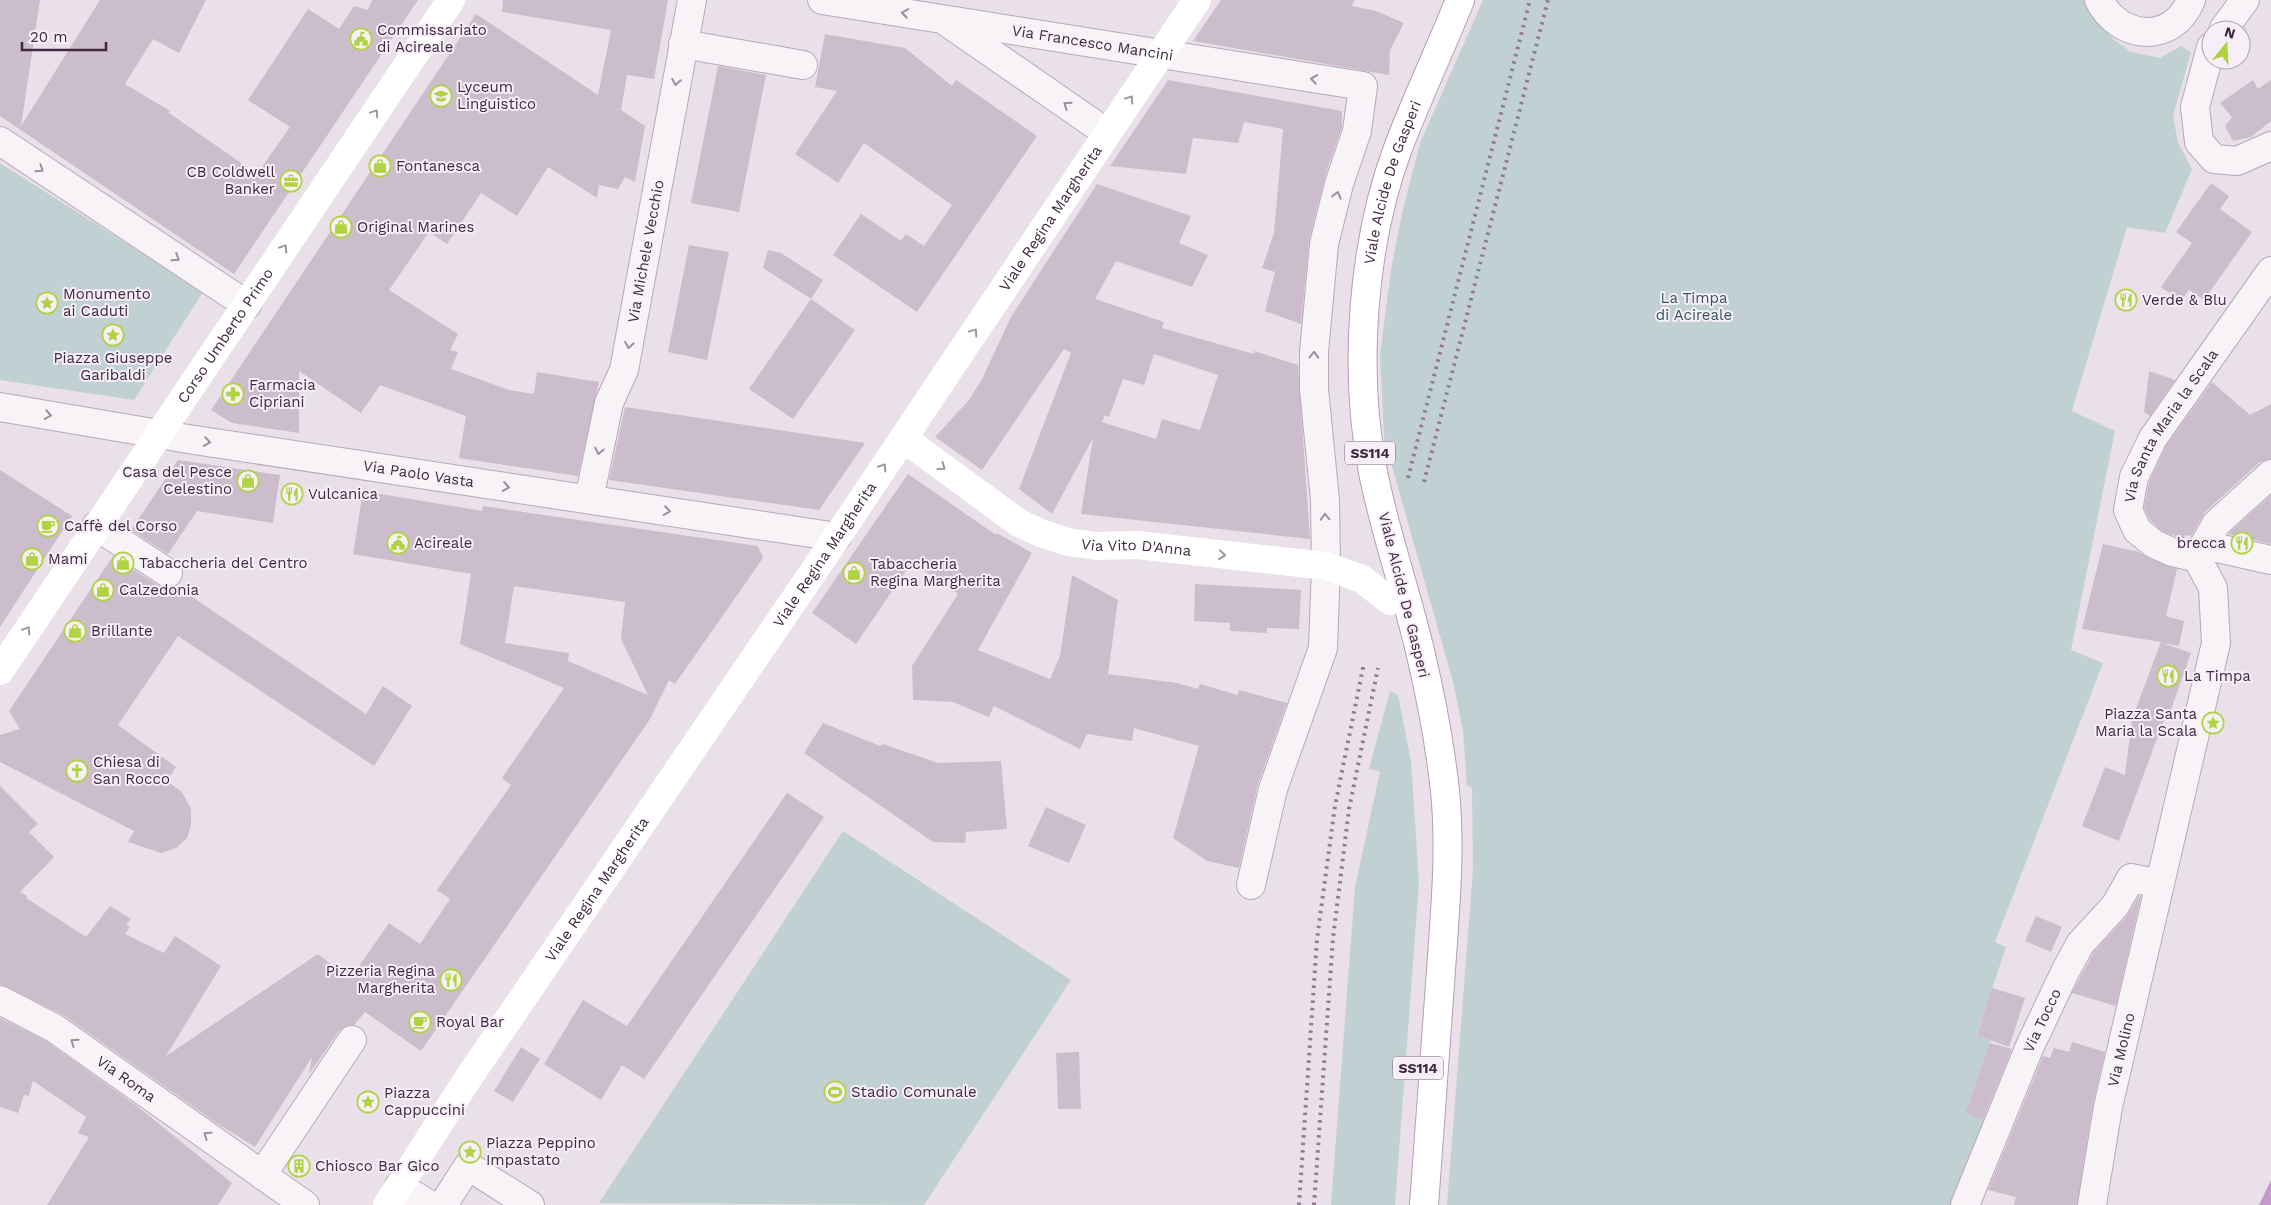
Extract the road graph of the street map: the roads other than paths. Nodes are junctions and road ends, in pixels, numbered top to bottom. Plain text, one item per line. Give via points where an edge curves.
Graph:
1 (451, 0) edge
2 (692, 0) edge
3 (822, 0) edge
4 (1197, 0) edge
5 (1442, 0) edge
6 (1460, 0) edge
7 (2099, 0) edge
8 (2191, 0) edge
9 (2246, 0) edge
10 (943, 20) junction
11 (2231, 20) edge
12 (683, 44) junction
13 (1160, 54) junction
14 (803, 65) dead end
15 (2205, 70) edge
16 (1106, 133) junction
17 (0, 141) edge
18 (2271, 146) edge
19 (2271, 271) edge
20 (247, 305) junction
21 (0, 407) edge
22 (159, 434) junction
23 (903, 438) junction
24 (2271, 474) edge
25 (589, 500) junction
26 (96, 526) junction
27 (837, 537) junction
28 (2200, 552) junction
29 (2271, 560) edge
30 (1326, 566) junction
31 (168, 573) dead end
32 (1390, 601) junction
33 (0, 671) edge
34 (1250, 886) dead end
35 (2159, 890) junction
36 (1436, 922) junction
37 (0, 1000) edge
38 (352, 1040) dead end
39 (254, 1169) junction
40 (393, 1195) edge
41 (305, 1205) edge
42 (430, 1205) edge
43 (443, 1205) edge
44 (530, 1205) edge
45 (1408, 1205) edge
46 (1424, 1205) edge
47 (1965, 1205) edge
48 (2092, 1205) edge

20 -> 1 street, Corso Umberto Primo
2 - 12 street, Via Michele Vecchio
10 -> 3 street, Via Francesco Mancini
4 - 13 street, Viale Regina Margherita
5 - 32 street, Viale Alcide De Gasperi / SS114 via 1370,182 1356,239 1350,298 1348,360 1359,477
6 - 36 street, Viale Alcide De Gasperi / SS114 via 1398,150 1388,183 1374,240 1365,298 1363,358 1373,471 1420,652 1445,793 1448,857
7 - 8 street via 2116,20 2135,30 2155,33 2171,26 2186,12
9 - 11 street
10 - 13 street, Via Francesco Mancini
16 -> 10 street
12 - 14 street
12 -> 25 street, Via Michele Vecchio via 624,370 609,403
16 -> 13 street, Viale Regina Margherita
30 -> 13 street, Via Francesco Mancini via 1325,500 1314,389 1314,352 1324,244 1357,131 1362,86
15 - 18 street via 2195,108 2199,142 2214,159 2237,161
23 -> 16 street, Viale Regina Margherita
17 -> 20 street
19 - 28 street, Via Santa Maria la Scala via 2153,438 2134,478 2128,510 2137,530 2154,544 2172,552
20 - 22 street, Corso Umberto Primo
21 -> 22 street, Via Paolo Vasta
22 -> 25 street, Via Paolo Vasta
22 - 26 street, Corso Umberto Primo
27 -> 23 street, Viale Regina Margherita
23 -> 30 street, Via Vito D'Anna via 1019,523 1068,542 1096,546 1136,545
24 - 28 street via 2216,524
25 -> 27 street, Via Paolo Vasta
26 - 31 street
33 -> 26 street, Corso Umberto Primo
27 - 40 street, Viale Regina Margherita
28 - 29 street, Via Santa Maria la Scala
28 - 35 street via 2213,588 2216,643
30 - 32 street, Via Vito D'Anna via 1362,579
30 - 34 street via 1323,648 1273,789
32 - 36 street, Viale Alcide De Gasperi / SS114 via 1415,704 1428,785
35 - 47 street, Via Tocco via 2131,878 2115,906 2080,944 2030,1046
35 - 48 street, Via Molino via 2108,1107
36 - 45 street, Viale Alcide De Gasperi / SS114
36 - 46 street, Viale Alcide De Gasperi / SS114
39 -> 37 street, Via Roma via 54,1028
38 - 39 street
39 - 41 street, Via Roma
40 - 42 street
43 - 44 street via 468,1166

